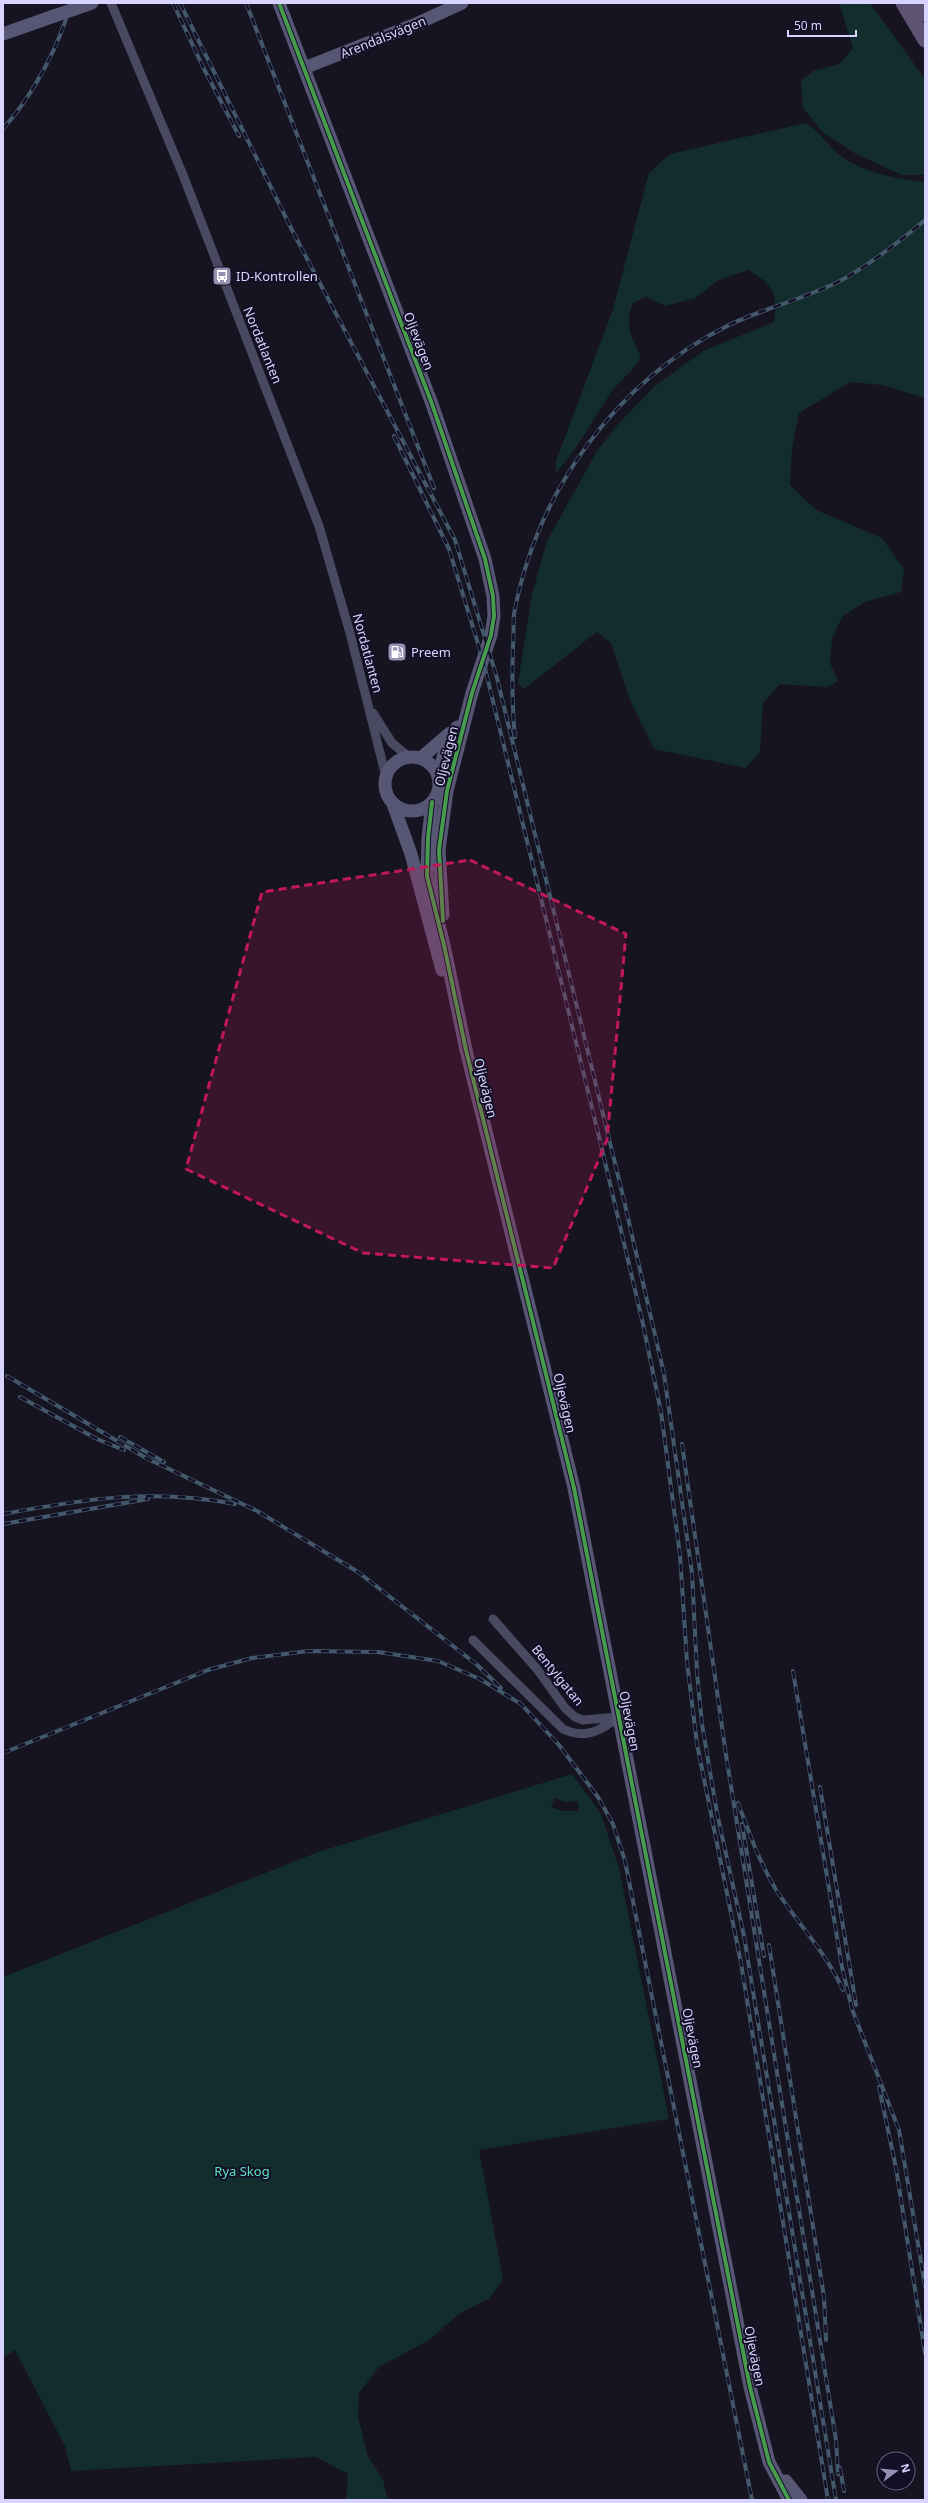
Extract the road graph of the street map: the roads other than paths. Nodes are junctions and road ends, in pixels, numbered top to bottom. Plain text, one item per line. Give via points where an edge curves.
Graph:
1 (92, 3) edge
2 (112, 3) edge
3 (279, 3) edge
4 (462, 3) edge
5 (903, 3) edge
6 (919, 3) edge
7 (925, 14) edge
8 (3, 34) edge
9 (925, 40) edge
10 (304, 68) junction
11 (472, 693) junction
12 (368, 705) junction
13 (460, 721) junction
14 (415, 758) junction
15 (386, 777) junction
16 (439, 779) junction
17 (432, 802) junction
18 (393, 804) junction
19 (444, 945) junction
20 (466, 1050) junction
21 (493, 1619) dead end
22 (473, 1640) dead end
23 (619, 1717) junction
24 (735, 2306) junction
25 (789, 2500) edge
26 (801, 2500) edge

1 - 8 street, bridge
2 - 12 street, Nordatlanten via 183,175 318,526
3 - 10 street, Oljevägen
4 - 10 street, Arendalsvägen via 409,27
5 - 9 main road
6 - 7 main road
10 - 11 street, Oljevägen via 432,404 485,559 493,596 494,616
11 - 13 street, Oljevägen
11 - 19 street, Oljevägen via 447,791 439,850
12 - 14 street, Nordatlanten via 392,743
12 - 15 street, Nordatlanten
13 - 14 street, Oljevägen via 446,738
13 - 16 street, Oljevägen via 443,756
14 - 15 street, Oljevägen via 393,764
14 - 16 street, Oljevägen via 433,766
15 - 18 street, Oljevägen via 385,789
16 - 17 street, Oljevägen via 438,792
17 - 18 street, Oljevägen via 415,811 401,809
17 - 19 street, Oljevägen via 427,876
18 - 20 street, Oljevägen via 411,854
19 - 20 street, Oljevägen
20 - 23 street, Oljevägen via 574,1488
21 - 23 street, Bentylgatan via 575,1717 583,1720
22 - 23 street via 556,1723 568,1731 584,1734 600,1731
23 - 24 street, Oljevägen
24 - 25 street, Oljevägen via 750,2387 769,2462
24 - 26 street, Oljevägen via 775,2454 788,2485

